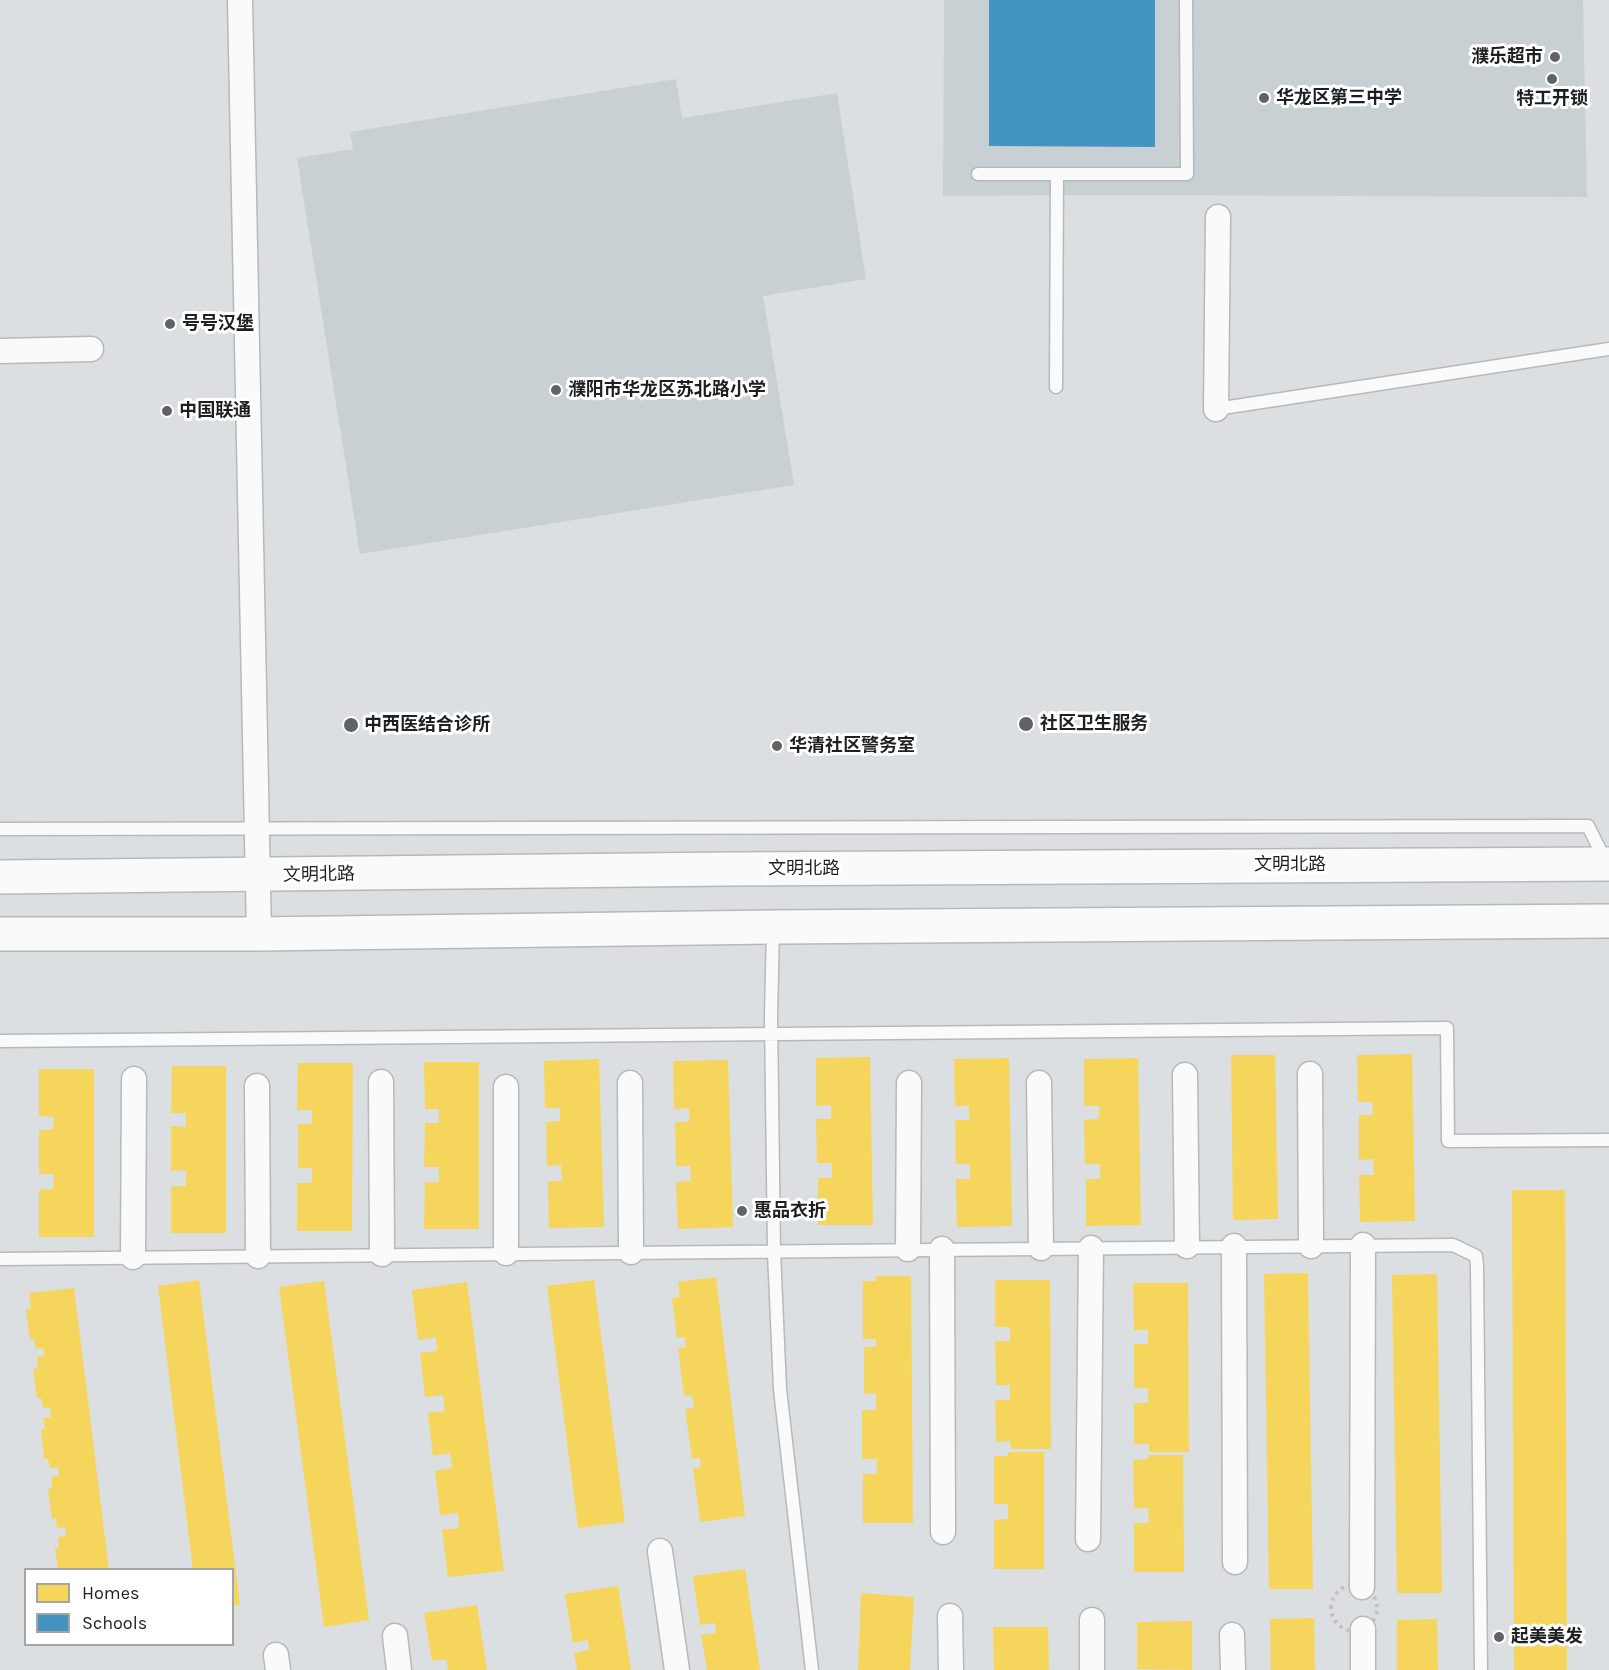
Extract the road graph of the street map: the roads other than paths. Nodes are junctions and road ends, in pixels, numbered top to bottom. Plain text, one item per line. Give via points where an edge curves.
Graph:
1 (240, 0) edge
2 (1186, 0) edge
3 (978, 174) dead end
4 (1057, 174) junction
5 (1218, 218) dead end
6 (91, 349) dead end
7 (1609, 349) edge
8 (0, 351) edge
9 (1056, 387) dead end
10 (1216, 409) joint
11 (256, 828) junction
12 (0, 829) edge
13 (1608, 863) edge
14 (258, 875) junction
15 (0, 877) edge
16 (1609, 921) edge
17 (773, 927) junction
18 (0, 934) edge
19 (259, 934) junction
20 (772, 1034) junction
21 (0, 1041) edge
22 (1310, 1074) dead end
23 (1185, 1075) dead end
24 (134, 1079) dead end
25 (381, 1082) dead end
26 (630, 1083) dead end
27 (909, 1083) dead end
28 (1039, 1083) dead end
29 (257, 1086) dead end
30 (506, 1086) dead end
31 (1609, 1140) edge
32 (1363, 1245) junction
33 (1186, 1246) junction
34 (1234, 1246) junction
35 (1311, 1246) junction
36 (1041, 1248) junction
37 (1090, 1248) junction
38 (942, 1249) junction
39 (908, 1250) junction
40 (631, 1252) junction
41 (774, 1252) junction
42 (506, 1253) junction
43 (382, 1254) junction
44 (258, 1256) junction
45 (133, 1257) junction
46 (0, 1259) edge
47 (944, 1532) dead end
48 (1088, 1539) dead end
49 (660, 1551) dead end
50 (1235, 1562) dead end
51 (1362, 1587) dead end
52 (950, 1616) dead end
53 (1092, 1620) dead end
54 (1363, 1629) dead end
55 (1232, 1635) dead end
56 (395, 1636) dead end
57 (399, 1670) edge
58 (677, 1670) edge
59 (812, 1670) edge
60 (951, 1670) edge
61 (1092, 1670) edge
62 (1233, 1670) edge
63 (1363, 1670) edge
64 (1481, 1670) edge

1 - 11 street
2 - 4 lane via 1187,174
3 - 4 lane
4 - 9 lane
5 - 10 street
6 - 8 street
7 - 10 lane
11 - 12 lane
11 - 13 lane via 1588,826
11 - 14 street
13 - 14 street, 文明北路
14 - 15 street, 文明北路
14 - 19 street
16 - 17 street
17 - 19 street
17 - 20 lane
18 - 19 street
20 - 21 lane
20 - 31 lane via 1447,1029 1448,1141
20 - 41 lane
22 - 35 street
23 - 33 street
24 - 45 street
25 - 43 street
26 - 40 street
27 - 39 street
28 - 36 street
29 - 44 street
30 - 42 street
32 - 35 lane
32 - 51 street
32 - 64 lane via 1453,1245 1476,1256
33 - 34 lane
33 - 37 lane
34 - 35 lane
34 - 50 street
36 - 37 lane
36 - 38 lane
37 - 48 street
38 - 39 lane
38 - 47 street
39 - 41 lane
40 - 41 lane
40 - 42 lane
41 - 59 lane via 780,1389
42 - 43 lane
43 - 44 lane
44 - 45 lane
45 - 46 lane
49 - 58 street
52 - 60 street
53 - 61 street
54 - 63 street
55 - 62 street
56 - 57 street

